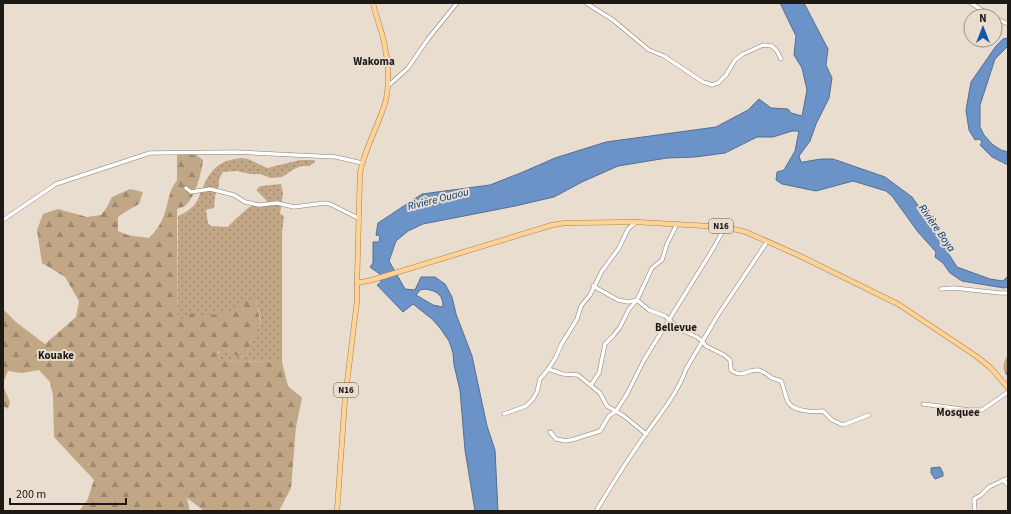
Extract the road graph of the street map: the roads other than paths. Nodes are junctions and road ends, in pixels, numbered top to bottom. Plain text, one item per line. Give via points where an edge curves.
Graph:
1 (373, 3) edge
2 (457, 3) edge
3 (586, 3) edge
4 (781, 59) dead end
5 (388, 86) junction
6 (362, 163) junction
7 (186, 188) dead end
8 (360, 219) junction
9 (3, 220) edge
10 (636, 222) junction
11 (677, 224) junction
12 (725, 227) junction
13 (767, 242) junction
14 (357, 283) junction
15 (593, 286) junction
16 (941, 289) dead end
17 (1008, 293) edge
18 (637, 300) junction
19 (670, 319) junction
20 (702, 341) junction
21 (548, 368) junction
22 (590, 385) junction
23 (1008, 388) edge
24 (1008, 392) edge
25 (923, 404) dead end
26 (616, 411) junction
27 (504, 414) dead end
28 (869, 415) dead end
29 (550, 432) dead end
30 (646, 434) junction
31 (1008, 478) edge
32 (1003, 480) junction
33 (1008, 485) edge
34 (337, 511) edge
35 (596, 511) edge
36 (975, 511) edge

1 - 5 main road, N16 via 386,48
2 - 5 street via 408,68
3 - 4 street via 613,20 649,50 664,56 712,85 726,75 735,60 764,45 772,46
5 - 6 main road, N16 via 383,109
6 - 8 main road, N16
6 - 9 street via 336,157 236,152 150,153 56,184
7 - 8 street via 191,192 210,189 259,205 277,203 294,207 325,203
8 - 14 main road, N16
10 - 11 main road, N16
10 - 14 main road, N16 via 552,225
10 - 15 street via 628,229 619,248
11 - 12 main road, N16
11 - 18 street via 666,244 662,260 652,268
12 - 13 main road, N16 via 746,232
12 - 19 street
13 - 20 street
13 - 23 main road, N16 via 898,304 976,356 991,368
14 - 34 main road, N16 / N16 via 340,452
15 - 18 street via 618,300
15 - 21 street
16 - 17 street
18 - 19 street via 649,310
18 - 22 street via 620,327 605,344 599,373
19 - 20 street via 681,330
19 - 26 street
20 - 28 street via 730,360 731,370 735,374 760,370 781,381 788,403 795,408 823,412 843,425
20 - 30 street via 682,379
21 - 22 street via 563,374 578,375
21 - 27 street via 540,379 533,399 526,406
22 - 26 street via 600,393 607,406
24 - 25 street via 982,410
26 - 29 street via 609,416 600,431 575,439 556,439
26 - 30 street
30 - 35 street
31 - 32 street
32 - 33 street
32 - 36 street via 974,499

